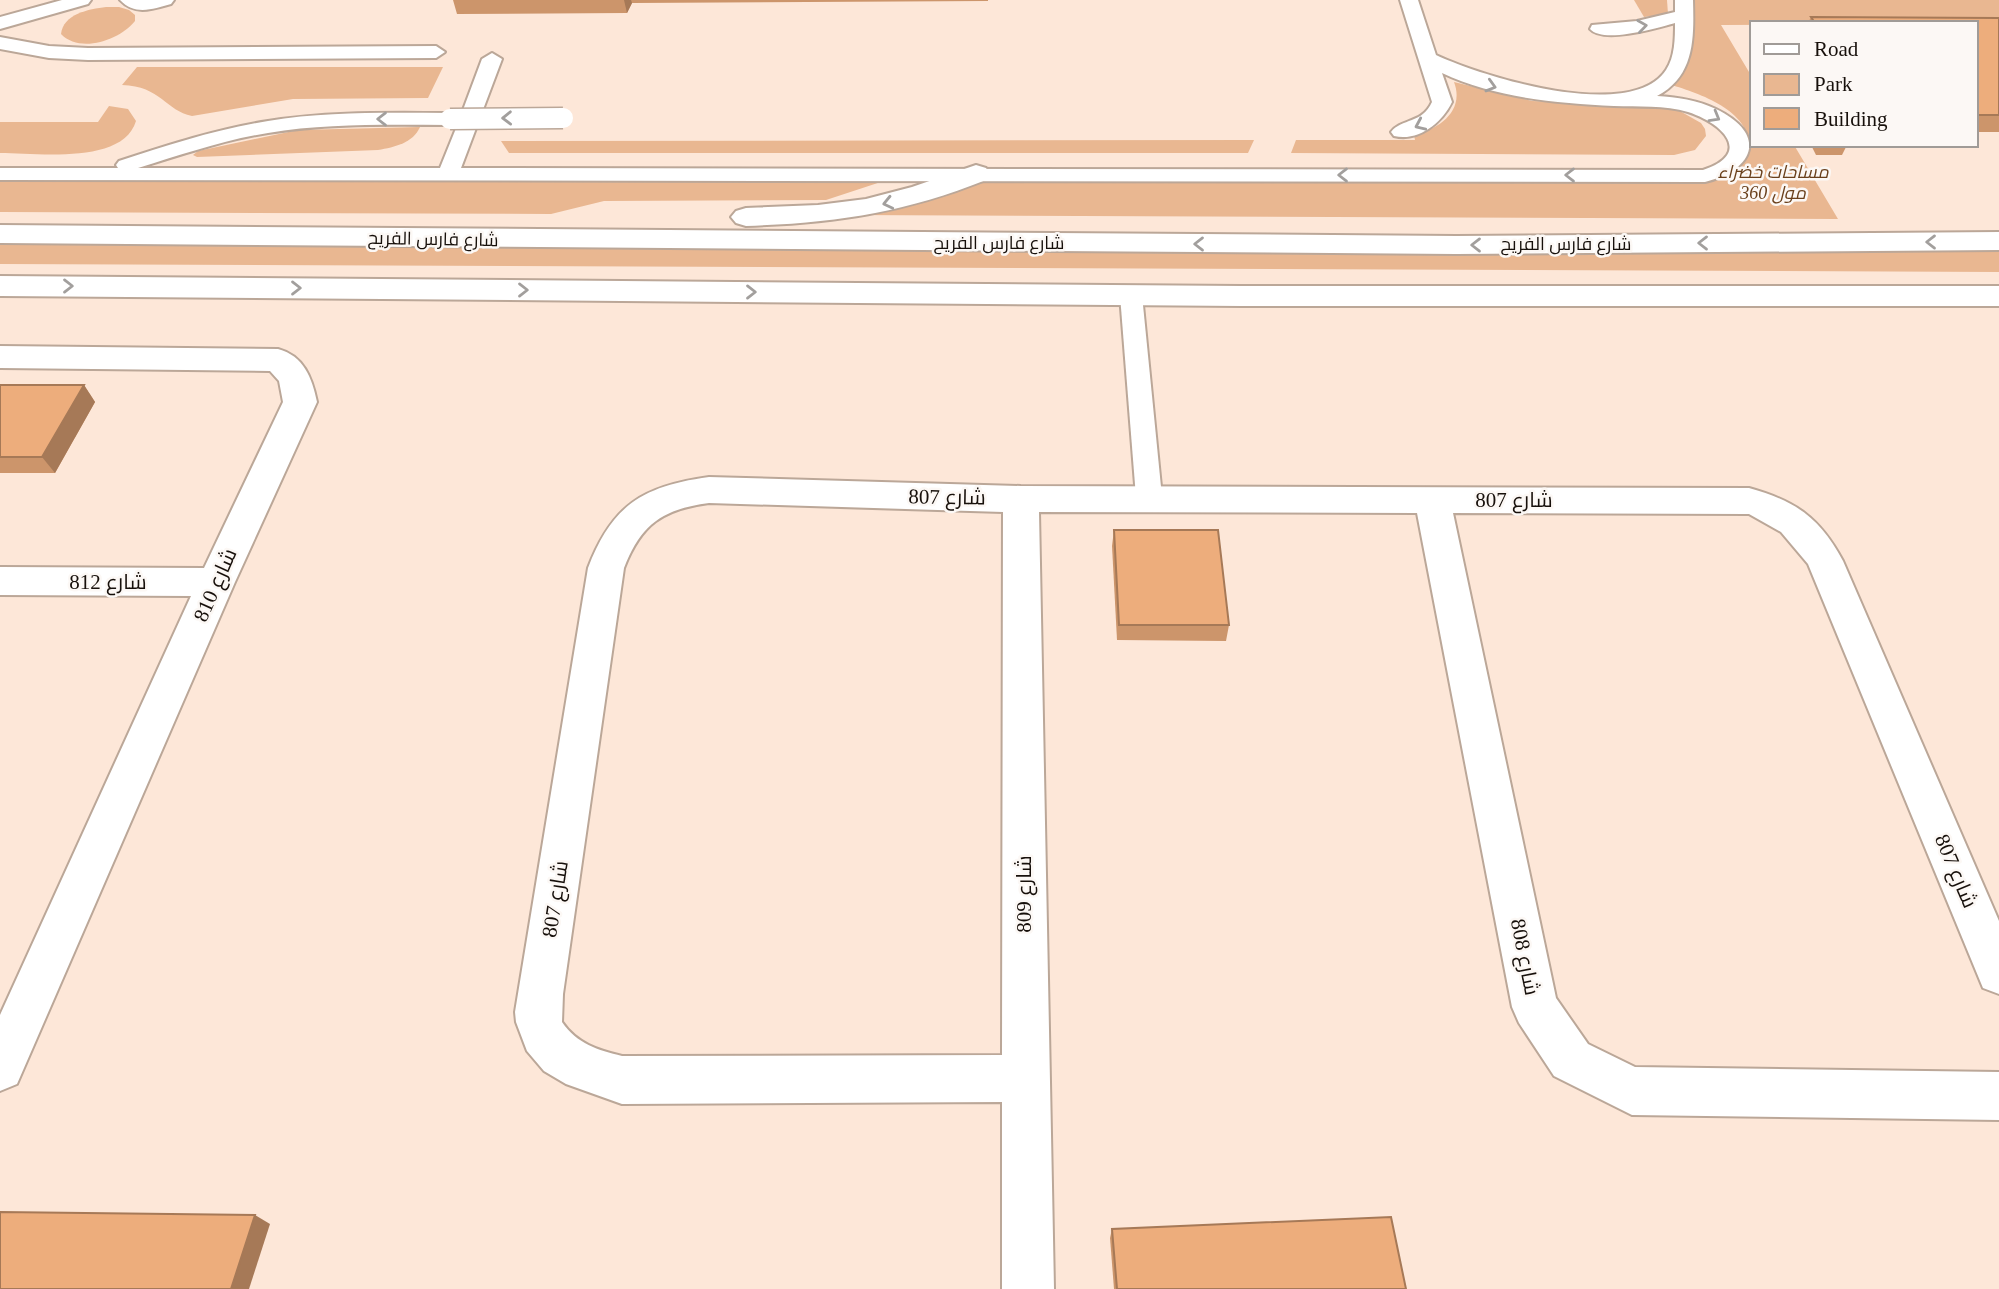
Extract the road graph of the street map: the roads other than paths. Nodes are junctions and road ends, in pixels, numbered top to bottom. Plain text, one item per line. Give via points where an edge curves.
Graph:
1 (129, 0) edge
2 (165, 0) edge
3 (1409, 0) edge
4 (73, 3) edge
5 (1684, 7) edge
6 (0, 23) edge
7 (1599, 29) dead end
8 (50, 37) junction
9 (0, 43) edge
10 (492, 58) dead end
11 (1429, 59) junction
12 (0, 61) edge
13 (1629, 100) junction
14 (564, 118) dead end
15 (1401, 132) dead end
16 (449, 173) junction
17 (0, 174) edge
18 (98, 174) junction
19 (976, 174) junction
20 (0, 234) edge
21 (586, 240) junction
22 (1999, 241) edge
23 (1243, 244) junction
24 (1393, 245) junction
25 (0, 286) edge
26 (1131, 295) junction
27 (1241, 296) junction
28 (1398, 296) junction
29 (1999, 296) edge
30 (0, 357) edge
31 (1149, 497) junction
32 (1021, 499) junction
33 (1432, 500) junction
34 (0, 581) edge
35 (216, 582) junction
36 (1999, 973) edge
37 (4, 1047) edge
38 (1026, 1078) junction
39 (1999, 1096) edge
40 (1027, 1289) edge

1 - 2 lane via 143,6
3 - 11 lane
4 - 6 lane
4 - 8 lane
7 -> 5 lane via 1646,26
5 - 13 lane via 1681,64 1675,75 1664,86
8 - 9 lane
8 - 12 lane via 88,54 434,58
10 - 16 lane
11 -> 13 lane via 1500,89
11 -> 15 lane via 1442,102 1439,112 1418,128
13 -> 19 lane via 1699,109 1731,128 1740,141 1741,153 1723,171 1705,176
14 -> 18 lane, bridge via 332,120 268,127 203,141
16 - 18 lane
16 - 19 lane
17 - 18 lane
19 -> 21 street via 868,207 669,222
20 - 21 street, شارع فارس الفريح
23 -> 21 street, شارع فارس الفريح
22 -> 24 street, شارع فارس الفريح
23 - 24 street, شارع فارس الفريح
23 - 27 street via 1273,256 1281,273 1275,282
24 - 28 street via 1364,261 1367,276
25 -> 26 street
26 - 27 street
26 - 31 lane
27 - 28 street
28 - 29 street
30 - 35 street, شارع 810 via 278,360 295,377 300,402
31 - 32 street, شارع 807
31 - 33 street, شارع 807
32 - 38 street, شارع 809
32 - 38 street, شارع 807 via 709,490 671,495 624,528 606,568 539,1021 551,1050 586,1069 622,1080
33 - 36 street, شارع 807 via 1749,501 1768,505 1801,527 1825,561
33 - 39 street, شارع 808 via 1535,1007 1571,1060 1632,1091
34 - 35 street, شارع 812
35 - 37 street, شارع 810
38 - 40 street, شارع 809

